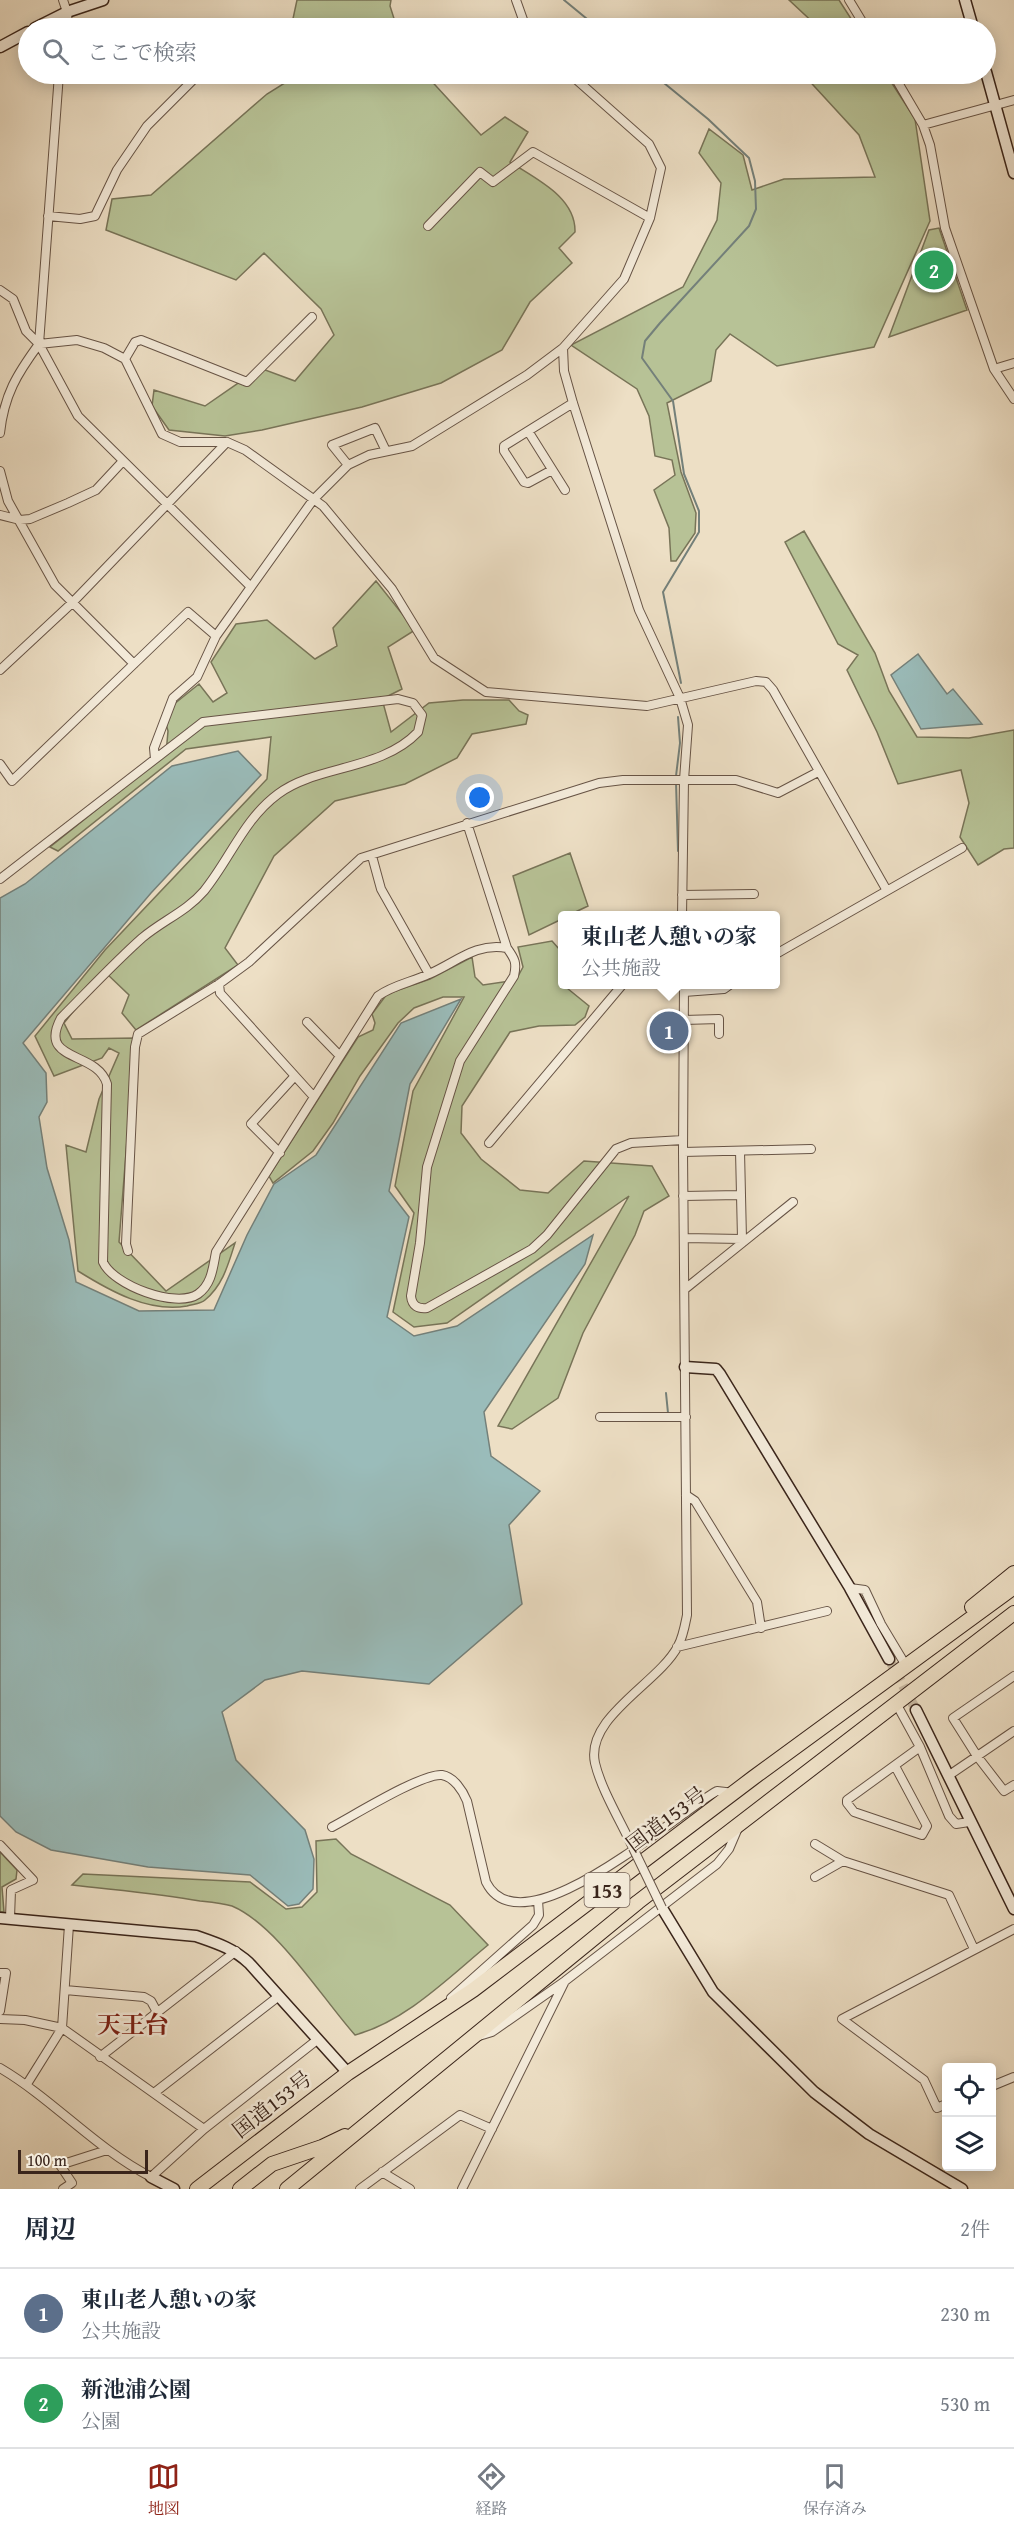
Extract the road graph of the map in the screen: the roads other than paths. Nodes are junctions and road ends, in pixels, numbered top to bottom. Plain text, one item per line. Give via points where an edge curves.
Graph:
1 (63, 0) edge
2 (103, 0) edge
3 (516, 0) edge
4 (849, 0) edge
5 (965, 0) edge
6 (67, 12) junction
7 (55, 18) edge
8 (67, 18) edge
9 (522, 18) edge
10 (860, 18) edge
11 (970, 18) edge
12 (18, 37) edge
13 (1, 45) edge
14 (58, 84) edge
15 (190, 84) edge
16 (581, 84) edge
17 (899, 84) edge
18 (989, 84) edge
19 (1014, 100) edge
20 (995, 105) junction
21 (923, 125) junction
22 (1014, 173) edge
23 (48, 216) junction
24 (650, 218) junction
25 (428, 226) dead end
26 (0, 290) edge
27 (312, 317) dead end
28 (39, 344) junction
29 (564, 348) junction
30 (124, 359) junction
31 (1014, 363) edge
32 (994, 369) junction
33 (1014, 399) edge
34 (573, 403) junction
35 (528, 431) junction
36 (0, 433) edge
37 (227, 442) junction
38 (386, 451) junction
39 (123, 461) junction
40 (348, 465) junction
41 (552, 470) junction
42 (0, 471) edge
43 (565, 490) dead end
44 (313, 500) junction
45 (167, 505) junction
46 (0, 515) edge
47 (20, 520) junction
48 (250, 586) junction
49 (72, 603) junction
50 (216, 636) junction
51 (134, 664) junction
52 (0, 670) edge
53 (680, 698) junction
54 (155, 759) junction
55 (0, 764) edge
56 (818, 772) junction
57 (684, 780) junction
58 (467, 823) junction
59 (962, 848) dead end
60 (372, 856) junction
61 (0, 879) edge
62 (886, 889) junction
63 (754, 894) dead end
64 (682, 896) junction
65 (682, 911) edge
66 (507, 948) junction
67 (780, 952) edge
68 (429, 974) junction
69 (219, 984) junction
70 (619, 989) edge
71 (684, 989) edge
72 (684, 1020) junction
73 (308, 1022) dead end
74 (719, 1034) dead end
75 (340, 1056) junction
76 (294, 1077) junction
77 (314, 1097) junction
78 (683, 1140) junction
79 (489, 1143) dead end
80 (811, 1149) dead end
81 (740, 1151) junction
82 (682, 1152) junction
83 (280, 1153) junction
84 (683, 1196) junction
85 (740, 1196) junction
86 (793, 1202) dead end
87 (684, 1238) junction
88 (743, 1241) junction
89 (128, 1251) dead end
90 (685, 1289) junction
91 (685, 1367) junction
92 (600, 1417) dead end
93 (686, 1417) junction
94 (686, 1495) junction
95 (1014, 1573) edge
96 (1014, 1587) edge
97 (850, 1588) junction
98 (827, 1611) dead end
99 (1014, 1613) edge
100 (967, 1620) junction
101 (761, 1628) junction
102 (677, 1647) junction
103 (889, 1659) tunnel mouth
104 (905, 1664) junction
105 (1014, 1676) edge
106 (897, 1705) junction
107 (916, 1710) tunnel mouth
108 (1014, 1731) edge
109 (920, 1747) junction
110 (977, 1756) junction
111 (895, 1766) junction
112 (948, 1776) junction
113 (1014, 1785) edge
114 (734, 1793) junction
115 (969, 1822) junction
116 (332, 1827) dead end
117 (739, 1827) junction
118 (814, 1844) dead end
119 (0, 1845) edge
120 (633, 1848) junction
121 (843, 1861) junction
122 (815, 1877) dead end
123 (538, 1900) junction
124 (662, 1908) junction
125 (1014, 1909) edge
126 (5, 1918) edge
127 (69, 1925) junction
128 (1014, 1929) edge
129 (974, 1949) junction
130 (236, 1951) junction
131 (0, 1973) edge
132 (565, 1981) junction
133 (65, 1990) junction
134 (279, 1996) junction
135 (0, 2011) edge
136 (157, 2012) junction
137 (0, 2019) edge
138 (421, 2025) junction
139 (62, 2028) junction
140 (471, 2039) junction
141 (317, 2040) junction
142 (100, 2057) junction
143 (0, 2068) edge
144 (348, 2073) junction
145 (1014, 2077) edge
146 (27, 2084) junction
147 (996, 2084) edge
148 (154, 2093) junction
149 (404, 2096) junction
150 (942, 2106) edge
151 (204, 2129) junction
152 (492, 2129) junction
153 (107, 2150) junction
154 (224, 2168) junction
155 (382, 2172) junction
156 (151, 2177) junction
157 (63, 2189) edge
158 (174, 2189) edge
159 (197, 2189) edge
160 (213, 2189) edge
161 (240, 2189) edge
162 (287, 2189) edge
163 (360, 2189) edge
164 (410, 2189) edge
165 (462, 2189) edge
166 (962, 2189) edge

1 - 6 street
2 - 6 street
3 - 9 street
4 - 10 street
5 - 11 street
6 - 7 street
6 - 8 street
12 - 13 street
14 - 23 street
15 - 23 street via 147,126 117,170 95,216
16 - 24 street via 649,144 658,159 661,174
17 - 21 street
18 - 20 street
19 - 20 street
20 - 21 street
20 - 22 street
21 - 32 street via 945,228
23 - 28 street
24 - 25 street via 533,152 493,182 480,172
24 - 29 street via 624,279
26 - 28 street via 13,299 26,331
27 - 30 street via 246,382 141,340 135,342
28 - 30 street via 77,340
28 - 36 street via 15,376 2,412
28 - 39 street via 78,416
29 - 34 street via 564,371
29 - 38 street via 412,446
30 - 37 street via 162,434 180,442
31 - 32 street
32 - 33 street
34 - 35 street
34 - 53 street via 639,610
35 - 41 street
35 - 41 street via 504,446 504,451 524,482
37 - 44 street via 245,450
37 - 45 street
38 - 40 street
38 - 40 street via 375,428 332,445
39 - 45 street
39 - 47 street via 96,490
40 - 44 street
41 - 43 street
42 - 47 street via 8,501
44 - 48 street
44 - 53 street via 333,517 392,589 434,658 486,692 640,706
45 - 48 street
45 - 49 street
46 - 47 street
47 - 49 street via 55,585
48 - 50 street
49 - 51 street
49 - 52 street
50 - 51 street via 188,612
50 - 54 street via 197,676 174,698 154,748
51 - 55 street via 12,781
53 - 56 street via 765,682
53 - 57 street via 689,736
54 - 61 street
54 - 83 street via 202,722 211,720 398,699 413,703 422,715 418,732 394,750 281,791 266,803 204,890 144,936 57,1025 55,1037 59,1048 96,1066 107,1084 103,1257 106,1269 115,1277 172,1299 196,1296 208,1283 216,1252 232,1224
56 - 57 street via 778,793 736,780
56 - 62 street
57 - 58 street via 599,783
57 - 64 street
58 - 60 street
58 - 66 street
59 - 62 street
60 - 68 street via 381,889
60 - 69 street via 361,858 249,962
62 - 67 street
63 - 64 street
64 - 65 street
66 - 68 street via 470,951
66 - 78 street via 515,959 514,976 460,1061 427,1167 411,1296 414,1305 427,1308 532,1249 616,1149 641,1141
68 - 75 street via 378,996
69 - 76 street via 219,993
69 - 89 street via 140,1032 135,1041
70 - 79 street
71 - 72 street
72 - 74 street via 719,1019
72 - 78 street
73 - 75 street
75 - 77 street
76 - 77 street
76 - 83 street via 251,1124
77 - 83 street
78 - 82 street
80 - 81 street
81 - 82 street
81 - 85 street
82 - 84 street
84 - 85 street
84 - 87 street
85 - 88 street
86 - 88 street
87 - 88 street
87 - 90 street
88 - 90 street
90 - 91 street
91 - 93 street
91 - 97 street via 716,1369 720,1374
92 - 93 street
93 - 94 street
94 - 101 street via 695,1501 754,1597
94 - 102 street via 687,1615
95 - 100 highway via 971,1608
96 - 100 highway, 国道153号 / 153
97 - 103 street
97 - 104 street via 865,1590
98 - 101 street
99 - 106 highway, 153
100 - 104 highway, 国道153号 / 153
101 - 102 street
102 - 120 street via 605,1723 594,1754
104 - 114 highway, 国道153号 / 153
105 - 110 street via 953,1718
106 - 109 street
106 - 117 highway, 153
107 - 112 street
108 - 110 street
109 - 111 street
109 - 115 street via 950,1816 956,1824
110 - 112 street
110 - 113 street via 1004,1791
111 - 111 street via 847,1803 854,1812 922,1835 927,1826
112 - 115 street
114 - 120 street via 717,1791
114 - 138 highway, 国道153号 / 153
115 - 125 street
116 - 123 street via 408,1786 439,1775 448,1777 463,1791 467,1801 492,1893 514,1902
117 - 124 street via 717,1864
117 - 140 highway, 153 via 638,1902
118 - 121 street
119 - 126 street via 33,1880 10,1890
120 - 123 street via 588,1880
120 - 124 street, bridge
121 - 122 street
121 - 129 street via 949,1895
123 - 138 street via 539,1915 533,1925
124 - 132 street
124 - 166 street via 713,1992 814,2092 869,2134
126 - 127 street
127 - 130 street via 196,1936
127 - 133 street
128 - 129 street
129 - 150 street via 842,2019 924,2080 937,2108
130 - 134 street
130 - 136 street
131 - 135 street via 6,1973
132 - 140 street via 492,2032
132 - 152 street
133 - 136 street via 144,1997
133 - 139 street
134 - 141 street
134 - 148 street
136 - 142 street
137 - 139 street
138 - 144 highway, 国道153号 / 153
139 - 142 street
139 - 146 street
140 - 149 highway, 153
141 - 144 street
141 - 151 street
142 - 148 street
143 - 146 street
144 - 154 highway, 国道153号 / 153
145 - 147 street
146 - 153 street
148 - 151 street
149 - 161 highway, 153 via 337,2139 272,2164
149 - 162 highway, 153
151 - 156 street
152 - 155 street via 460,2115
152 - 165 street
153 - 156 street
153 - 157 street via 60,2164 72,2183
154 - 159 highway, 国道153号 / 153
154 - 160 street
155 - 163 street
155 - 164 street
156 - 158 street

